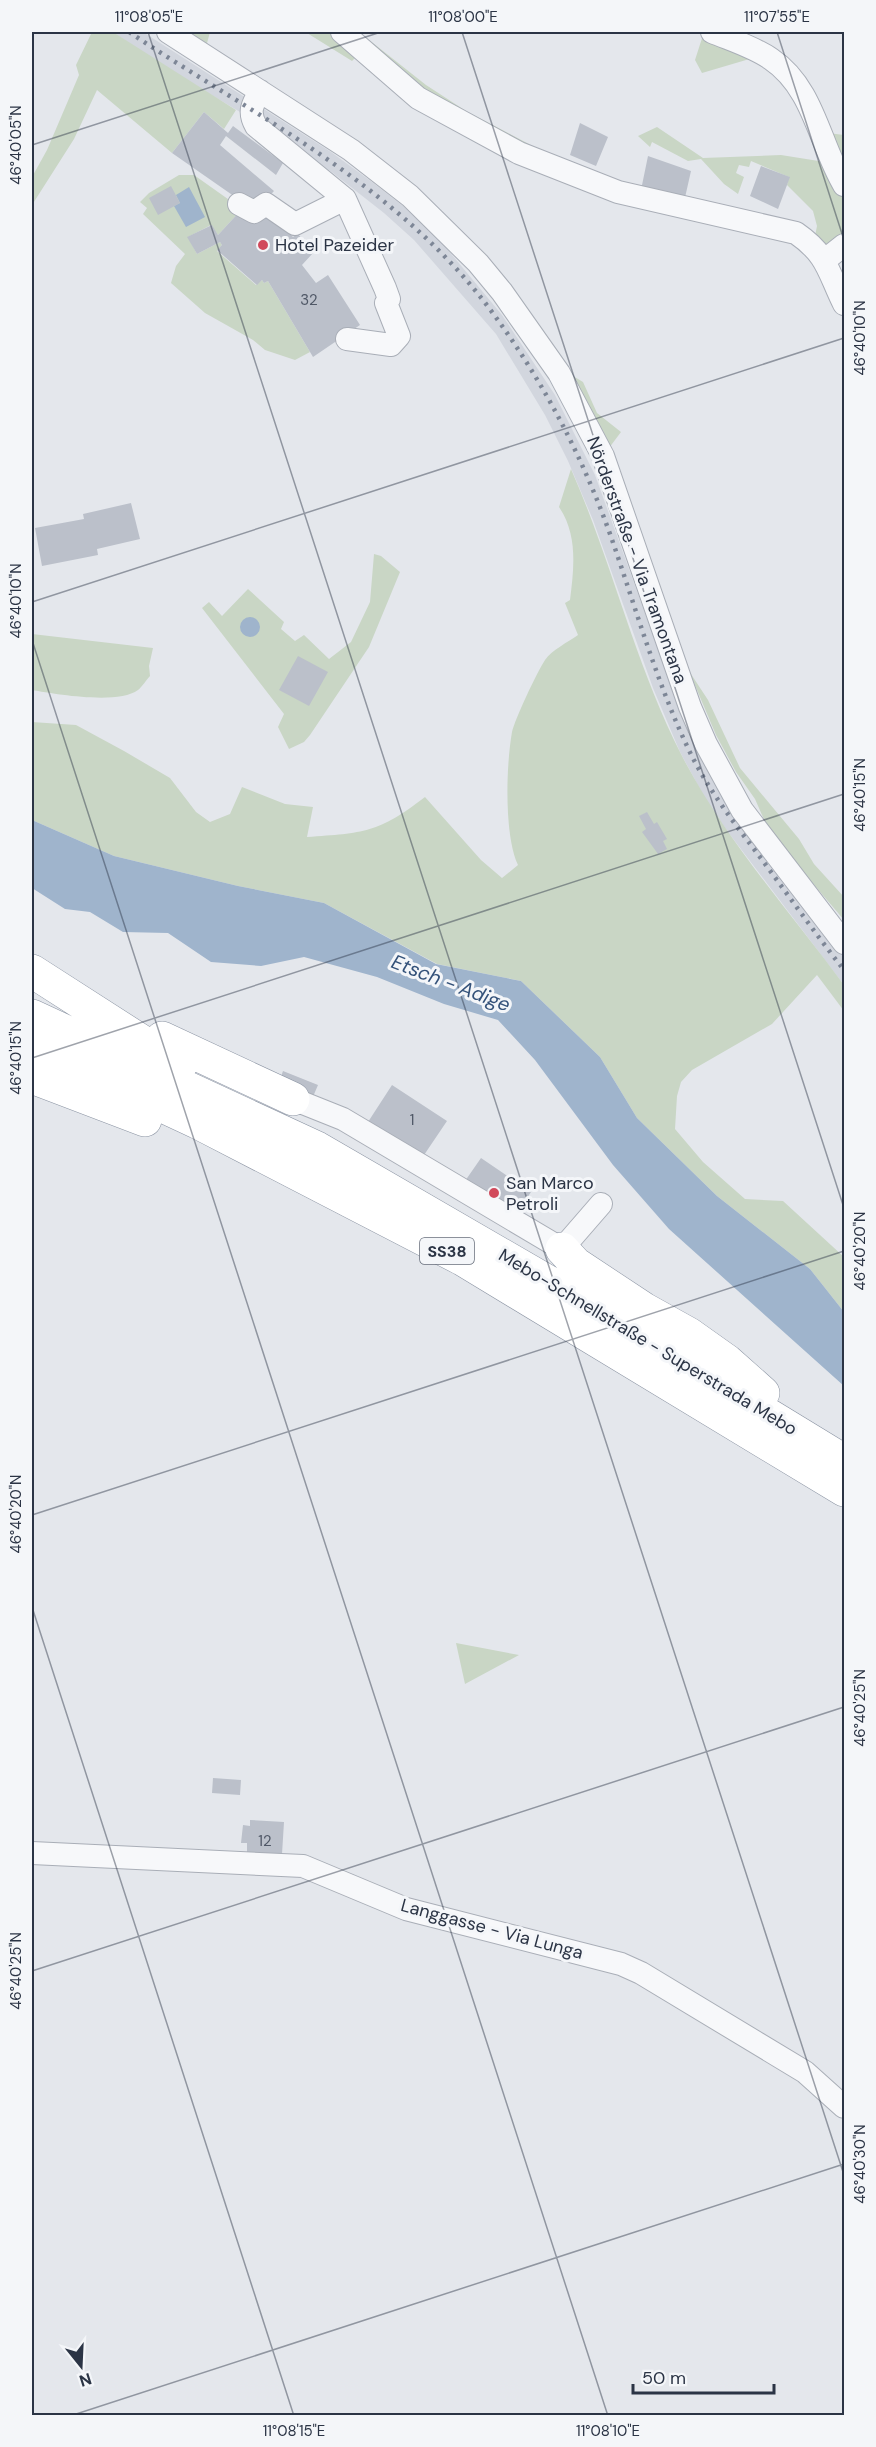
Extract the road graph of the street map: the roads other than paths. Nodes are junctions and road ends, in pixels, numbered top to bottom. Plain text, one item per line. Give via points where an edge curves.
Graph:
1 (168, 32) edge
2 (342, 32) edge
3 (712, 32) edge
4 (260, 91) junction
5 (844, 185) edge
6 (345, 199) junction
7 (239, 204) dead end
8 (844, 245) edge
9 (825, 260) junction
10 (844, 304) edge
11 (348, 339) dead end
12 (844, 943) edge
13 (32, 960) edge
14 (32, 971) edge
15 (32, 1016) edge
16 (32, 1045) edge
17 (32, 1077) edge
18 (293, 1100) joint
19 (317, 1148) junction
20 (356, 1201) junction
21 (601, 1204) dead end
22 (562, 1249) junction
23 (844, 1448) edge
24 (844, 1461) edge
25 (844, 1490) edge
26 (32, 1853) edge
27 (844, 2107) edge

1 - 4 street, Nörderstraße - Via Tramontana
2 - 9 street via 418,98 519,153 618,192 796,233 813,244
3 - 5 street via 771,59 799,86
4 - 6 street via 250,107 256,126
4 - 12 street, Nörderstraße - Via Tramontana via 351,150 410,195 478,263 533,336 603,456 706,744 742,810
6 - 7 street via 295,224 266,204 254,213
6 - 11 street via 385,288 399,336 391,345
8 - 9 street
9 - 10 street
13 - 18 highway via 141,1028
14 - 19 highway via 181,1067 294,1125
15 - 19 highway, Mebo-Schnellstraße - Superstrada Mebo / SS38
16 - 20 highway, Mebo-Schnellstraße - Superstrada Mebo / SS38
17 - 20 highway via 193,1138 315,1197
18 - 22 street via 343,1119
19 - 24 highway, Mebo-Schnellstraße - Superstrada Mebo / SS38 via 588,1305
20 - 25 highway, Mebo-Schnellstraße - Superstrada Mebo / SS38 via 462,1258
21 - 22 street
22 - 23 highway via 576,1264 698,1341 752,1385
26 - 27 street, Langgasse - Via Lunga via 303,1866 406,1909 621,1964 805,2072

